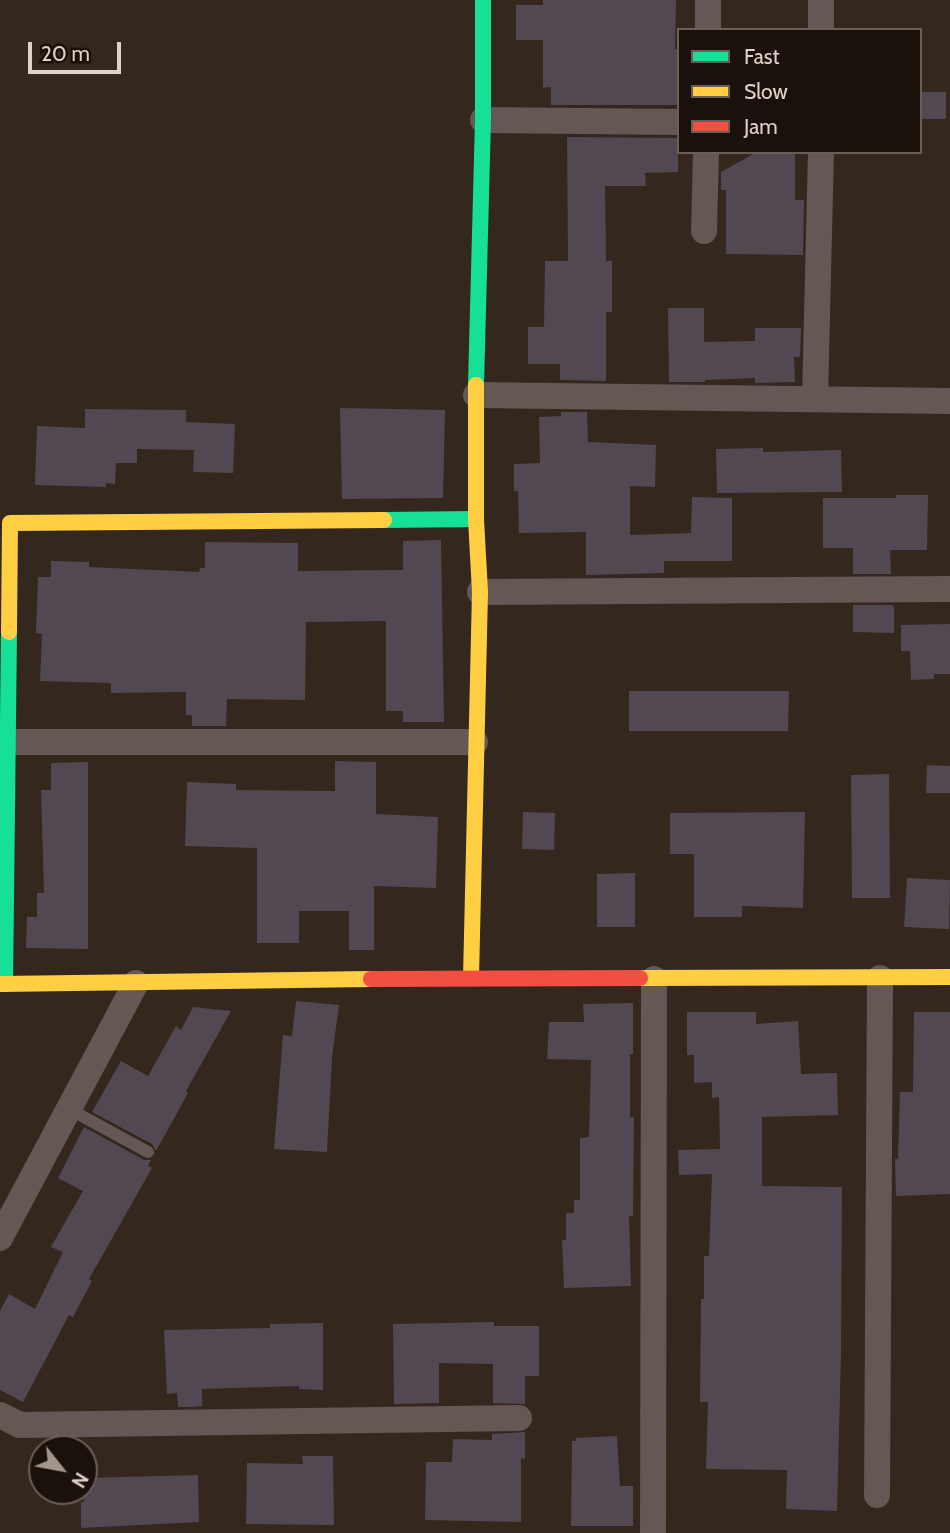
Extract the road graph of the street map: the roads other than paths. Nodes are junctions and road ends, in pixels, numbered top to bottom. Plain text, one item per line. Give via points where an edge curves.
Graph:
1 (483, 0) edge
2 (708, 0) edge
3 (821, 0) edge
4 (708, 28) edge
5 (821, 28) edge
6 (483, 120) junction
7 (677, 122) edge
8 (706, 154) edge
9 (821, 154) edge
10 (704, 231) dead end
11 (476, 395) junction
12 (815, 399) junction
13 (950, 401) edge
14 (476, 519) junction
15 (950, 589) edge
16 (480, 592) junction
17 (8, 742) junction
18 (475, 742) junction
19 (950, 976) edge
20 (471, 978) junction
21 (880, 978) junction
22 (654, 979) junction
23 (2, 984) edge
24 (136, 984) junction
25 (69, 1109) junction
26 (148, 1152) dead end
27 (0, 1238) edge
28 (0, 1415) edge
29 (519, 1418) dead end
30 (877, 1495) dead end
31 (653, 1533) edge

1 - 6 street
2 - 4 street
3 - 5 street
6 - 7 street
6 - 11 street
8 - 10 street
9 - 12 street
11 - 12 street
11 - 14 street
12 - 13 street
14 - 16 street
14 - 17 street via 10,523
15 - 16 street
16 - 18 street
17 - 18 street
17 - 23 street
18 - 20 street
19 - 21 street
20 - 22 street
20 - 24 street
21 - 22 street
21 - 30 street
22 - 31 street
23 - 24 street
24 - 25 street
25 - 26 lane
25 - 27 street
28 - 29 street via 20,1425

